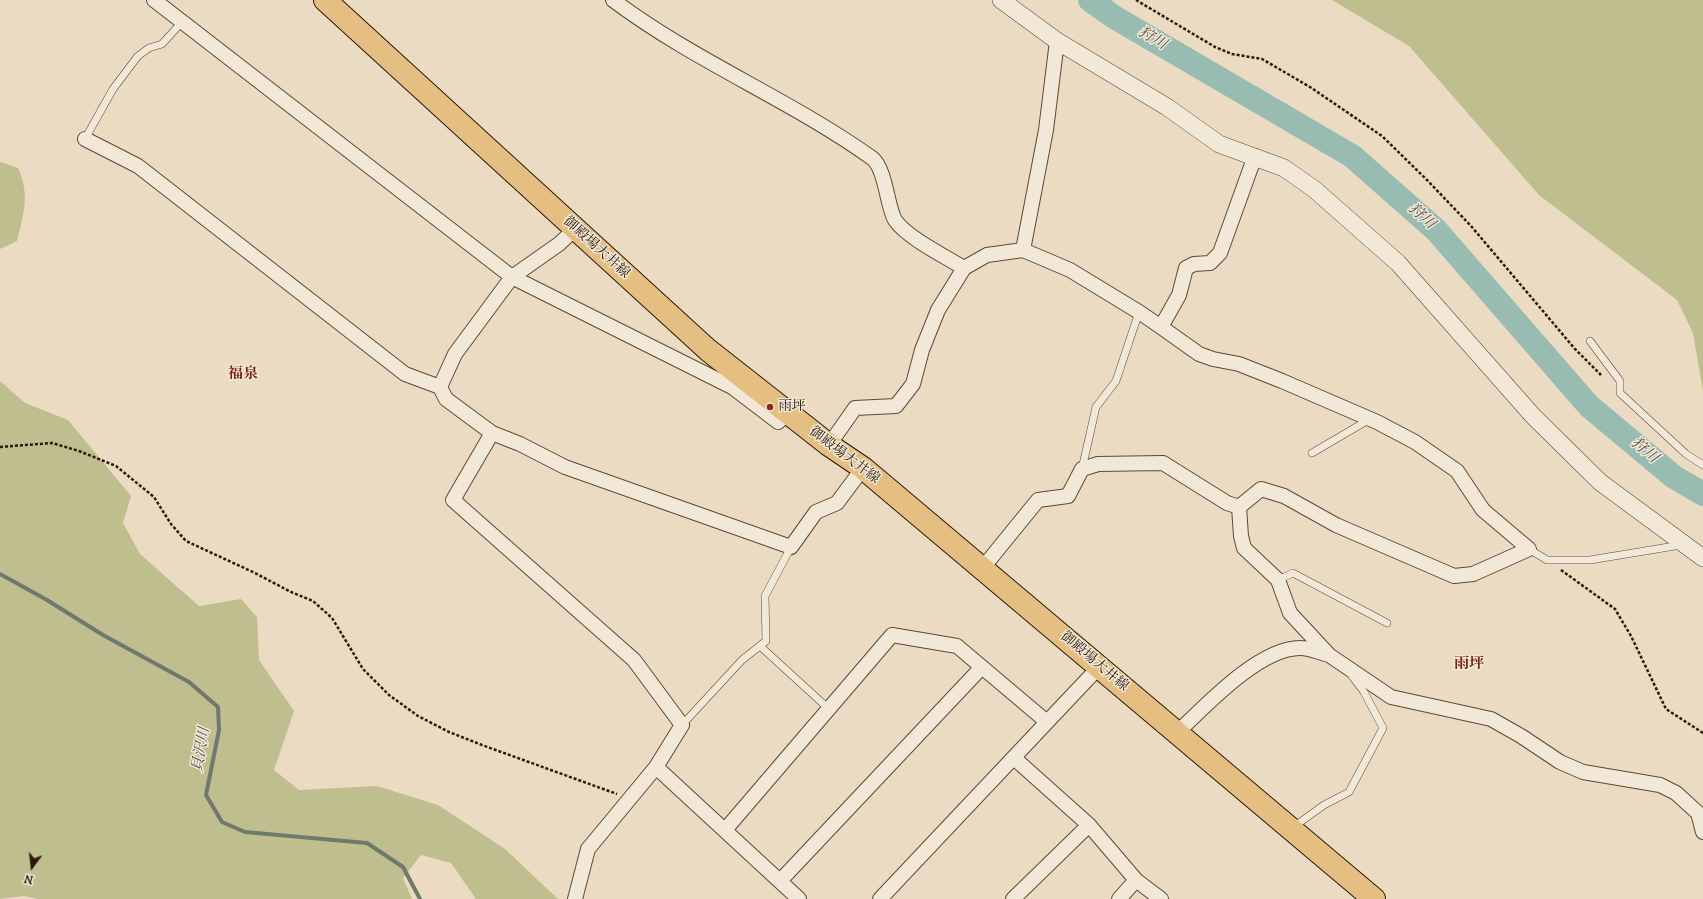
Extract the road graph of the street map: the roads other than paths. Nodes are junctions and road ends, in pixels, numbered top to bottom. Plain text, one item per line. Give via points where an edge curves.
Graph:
1 (154, 0) edge
2 (325, 0) edge
3 (613, 0) edge
4 (1001, 0) edge
5 (182, 22) junction
6 (1057, 41) junction
7 (85, 139) joint
8 (1255, 156) junction
9 (575, 229) junction
10 (1023, 250) junction
11 (964, 268) junction
12 (512, 277) junction
13 (1139, 312) junction
14 (1161, 328) junction
15 (1590, 341) dead end
16 (440, 387) junction
17 (788, 413) junction
18 (1370, 419) junction
19 (492, 433) junction
20 (829, 444) junction
21 (1312, 454) dead end
22 (1703, 465) edge
23 (863, 468) junction
24 (1082, 469) junction
25 (1240, 507) junction
26 (1684, 544) junction
27 (791, 547) junction
28 (1529, 549) junction
29 (1703, 558) edge
30 (981, 570) junction
31 (1278, 580) junction
32 (1387, 623) dead end
33 (760, 646) junction
34 (1329, 654) junction
35 (1100, 666) junction
36 (1345, 666) junction
37 (982, 667) junction
38 (829, 709) junction
39 (1047, 722) junction
40 (682, 725) junction
41 (1176, 734) junction
42 (1014, 758) junction
43 (656, 767) junction
44 (1089, 825) junction
45 (1290, 829) junction
46 (725, 830) junction
47 (1703, 832) edge
48 (1136, 880) junction
49 (780, 881) junction
50 (1368, 897) edge
51 (575, 899) edge
52 (799, 899) edge
53 (880, 899) edge
54 (1013, 899) edge
55 (1119, 899) edge
56 (1161, 899) edge

1 - 5 street
2 - 9 main road, 御殿場大井線
3 - 11 street via 675,43 874,160 885,182 894,219 906,231
4 - 6 street
5 - 7 lane via 162,44 149,48 138,56 113,89
5 - 12 street
6 - 8 street via 1219,144
6 - 10 street via 1046,130
7 - 16 street via 138,166 405,374
8 - 14 street via 1220,253 1210,263 1194,264 1186,268 1179,294
8 - 26 street via 1284,168 1353,222 1398,263 1533,416 1600,482
9 - 12 street via 559,244
9 - 17 main road, 御殿場大井線 via 708,350
10 - 11 street via 987,255
10 - 13 street via 1070,270
11 - 20 street via 938,310 922,350 913,384 896,406 855,408
12 - 16 street via 454,354
12 - 17 street via 732,387 778,422
13 - 14 street
13 - 24 lane via 1116,381 1096,407
14 - 18 street via 1199,354 1239,364
15 - 22 lane via 1620,381 1620,393 1686,454
16 - 19 street via 446,398
17 - 20 main road, 御殿場大井線
18 - 21 lane
18 - 28 street via 1415,442 1457,471 1483,510
19 - 27 street via 565,467
19 - 40 street via 453,500 634,660
20 - 23 main road, 御殿場大井線
23 - 27 street via 837,503 816,512
23 - 30 main road, 御殿場大井線
24 - 25 street via 1098,464 1163,463 1228,503
24 - 30 street via 1068,496 1038,500
25 - 28 street via 1261,489 1278,494 1336,525 1454,576 1473,574
25 - 31 street via 1244,548
26 - 28 lane via 1590,560 1547,560
26 - 29 street
27 - 33 lane via 765,596 766,641
30 - 35 main road, 御殿場大井線
31 - 32 lane via 1293,573
31 - 34 street via 1290,613
33 - 38 lane
33 - 40 lane via 742,660
34 - 36 street
34 - 41 street via 1302,648 1273,654 1243,674
35 - 39 street
35 - 41 main road, 御殿場大井線
36 - 45 lane via 1364,692 1383,728 1350,792 1324,805
36 - 47 street via 1391,697 1490,719 1560,762 1582,772 1660,785 1676,793 1698,813
37 - 38 street via 957,646 892,635
37 - 39 street
37 - 49 street
38 - 46 street
39 - 42 street
40 - 43 street
41 - 45 main road, 御殿場大井線
42 - 44 street
42 - 53 street
43 - 46 street
43 - 51 street via 588,849
44 - 48 street
44 - 54 street
45 - 50 main road, 御殿場大井線
46 - 49 street
48 - 55 street
48 - 56 street
49 - 52 street

